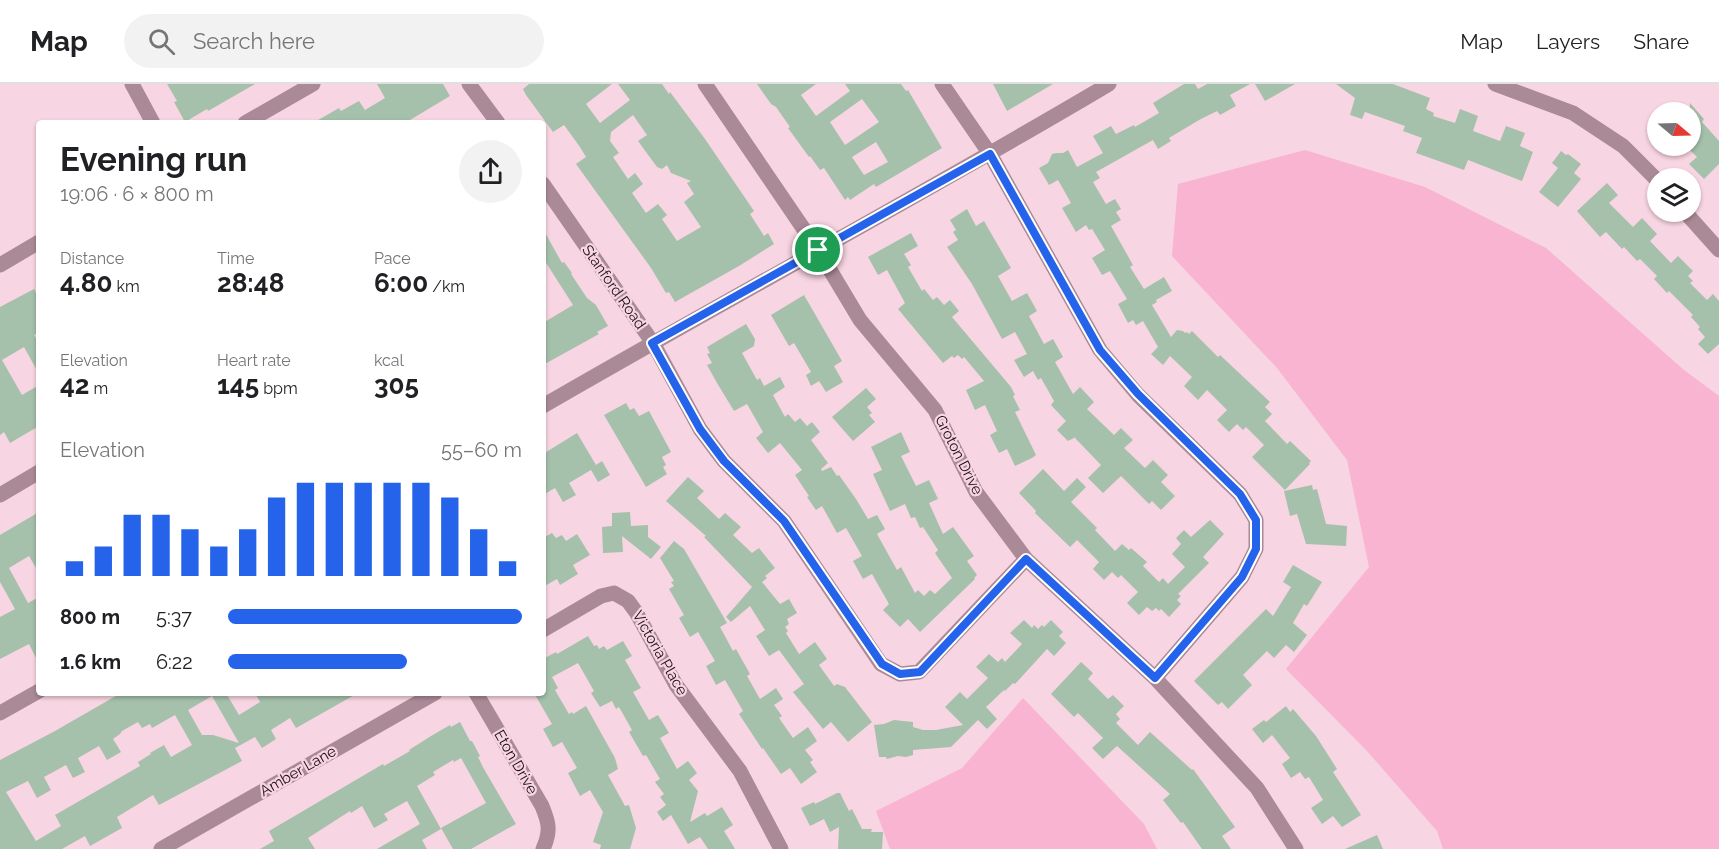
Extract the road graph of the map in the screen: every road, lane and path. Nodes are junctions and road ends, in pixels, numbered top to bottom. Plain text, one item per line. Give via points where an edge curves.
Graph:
1 (132, 84) edge
2 (313, 84) edge
3 (469, 84) edge
4 (705, 84) edge
5 (942, 84) edge
6 (1108, 84) edge
7 (1496, 84) edge
8 (151, 120) edge
9 (250, 120) edge
10 (496, 120) edge
11 (990, 154) junction
12 (1647, 170) edge
13 (546, 188) edge
14 (1694, 222) edge
15 (36, 244) edge
16 (818, 250) junction
17 (1719, 250) edge
18 (0, 265) edge
19 (652, 343) junction
20 (546, 404) edge
21 (36, 474) edge
22 (0, 495) edge
23 (1026, 559) junction
24 (546, 628) edge
25 (1155, 678) junction
26 (36, 693) edge
27 (430, 696) edge
28 (478, 696) edge
29 (0, 713) edge
30 (161, 849) edge
31 (543, 849) edge
32 (781, 849) edge
33 (1296, 849) edge

1 - 8 street
2 - 9 street
3 - 10 street
4 - 16 street, Groton Drive
5 - 11 street
6 - 11 street
7 - 12 street via 1572,113 1623,146
11 - 16 street
11 - 25 street via 1100,350 1138,394 1240,494 1256,520 1256,549 1242,577
13 - 19 street, Stanford Road
14 - 17 street
15 - 18 street
16 - 19 street
16 - 23 street, Groton Drive via 860,320 936,410 976,492
19 - 20 street
19 - 23 street, Stanford Road via 700,429 724,461 784,521 882,664 900,674 920,672
21 - 22 street
23 - 25 street, Groton Drive
24 - 32 street, Victoria Place via 601,596 614,593 628,601 676,685 740,771
25 - 33 street, Groton Drive via 1257,788
26 - 29 street
27 - 30 street, Amber Lane
28 - 31 street, Eton Drive via 542,806 549,833

